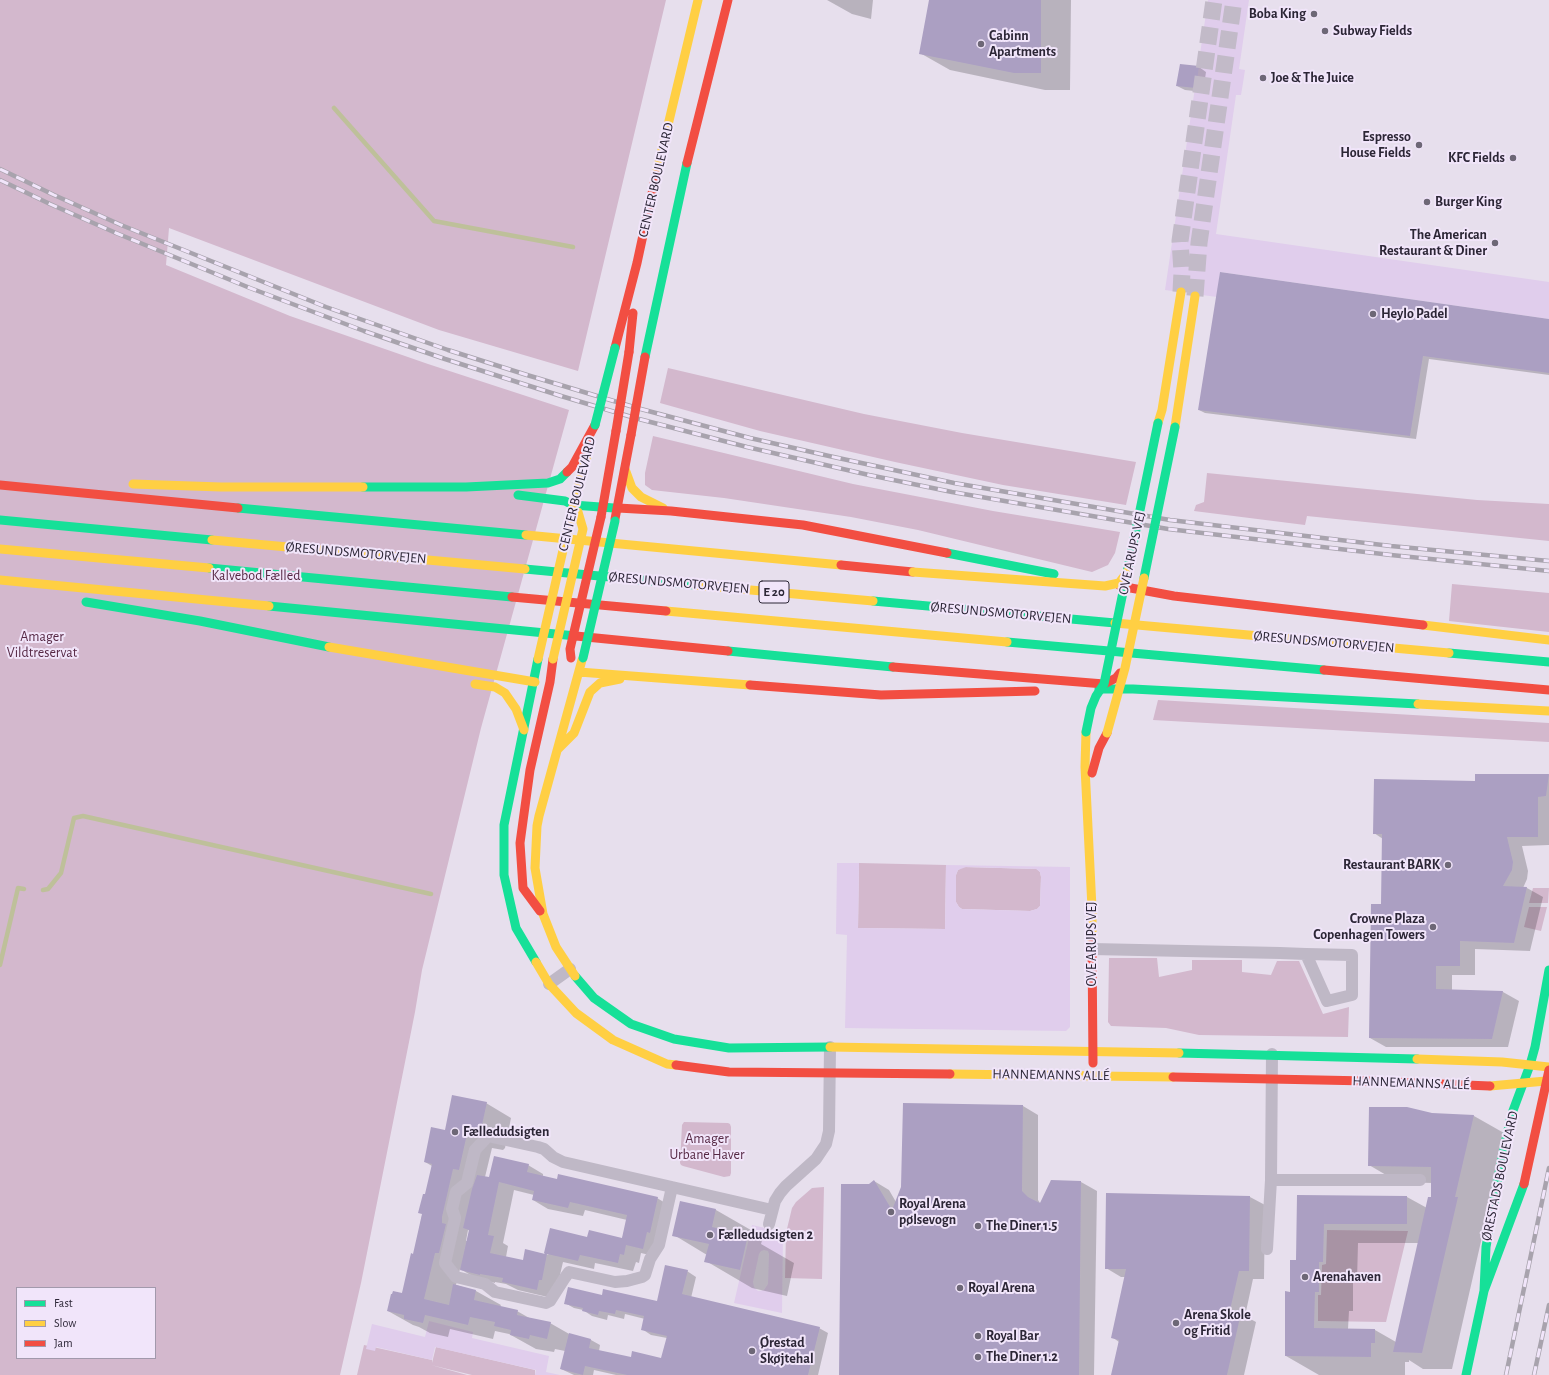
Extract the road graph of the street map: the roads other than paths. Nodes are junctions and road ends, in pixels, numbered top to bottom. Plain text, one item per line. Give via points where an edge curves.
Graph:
1 (698, 0) edge
2 (728, 0) edge
3 (637, 263) junction
4 (1182, 292) tunnel mouth
5 (1195, 296) tunnel mouth
6 (595, 425) junction
7 (625, 469) junction
8 (0, 481) edge
9 (69, 483) dead end
10 (125, 484) dead end
11 (0, 485) edge
12 (466, 487) junction
13 (603, 507) junction
14 (618, 508) junction
15 (574, 509) junction
16 (671, 512) junction
17 (0, 520) edge
18 (0, 549) edge
19 (1128, 571) junction
20 (0, 580) edge
21 (0, 588) edge
22 (23, 592) dead end
23 (77, 601) dead end
24 (288, 640) junction
25 (1549, 640) edge
26 (337, 658) dead end
27 (1549, 662) edge
28 (1125, 668) junction
29 (579, 672) junction
30 (659, 678) junction
31 (535, 682) junction
32 (550, 682) junction
33 (468, 683) dead end
34 (1104, 684) junction
35 (1070, 690) dead end
36 (1549, 690) edge
37 (1046, 691) dead end
38 (1549, 710) edge
39 (524, 730) junction
40 (558, 749) junction
41 (1088, 812) junction
42 (543, 914) junction
43 (1092, 949) junction
44 (1306, 954) junction
45 (570, 969) junction
46 (1549, 970) edge
47 (549, 984) junction
48 (830, 1047) junction
49 (1092, 1051) junction
50 (1272, 1054) junction
51 (1530, 1065) junction
52 (1549, 1068) edge
53 (830, 1072) junction
54 (1093, 1075) junction
55 (1272, 1079) junction
56 (1548, 1080) edge
57 (1522, 1083) junction
58 (1271, 1180) junction
59 (1420, 1180) dead end
60 (672, 1187) junction
61 (772, 1210) junction
62 (769, 1224) dead end
63 (1268, 1249) dead end
64 (1484, 1291) junction
65 (1466, 1375) edge

1 - 3 main road, CENTER BOULEVARD
2 - 7 main road, CENTER BOULEVARD, bridge via 685,172 645,357
3 - 6 main road, CENTER BOULEVARD, bridge
3 - 13 main road, bridge via 629,352
4 - 19 main road, OVE ARUPS VEJ, bridge
5 - 28 main road, OVE ARUPS VEJ, bridge via 1175,428
6 - 12 main road via 572,467 560,479 548,484
6 - 15 main road, CENTER BOULEVARD
7 - 14 main road, CENTER BOULEVARD
7 - 16 main road via 632,488 641,497
8 - 9 main road
10 - 12 main road via 228,487
11 - 19 main road, bridge via 913,572 1105,586 1119,583
12 - 15 main road via 565,501
13 - 14 main road
13 - 15 main road
13 - 29 main road, bridge via 570,649 571,658
14 - 16 main road
14 - 29 main road, CENTER BOULEVARD, bridge
15 - 31 main road, CENTER BOULEVARD, bridge via 538,659
15 - 32 main road, bridge via 583,530
16 - 25 main road via 803,525 996,564 1174,596
17 - 27 main road, ØRESUNDSMOTORVEJEN / E 20
18 - 36 main road, ØRESUNDSMOTORVEJEN / E 20
19 - 34 main road, OVE ARUPS VEJ, bridge
20 - 34 main road via 891,667
21 - 22 main road
23 - 24 main road via 200,621
24 - 26 main road
24 - 31 main road
28 - 34 main road, bridge via 1116,678
28 - 41 main road, OVE ARUPS VEJ, bridge via 1107,733 1098,748 1094,762
29 - 30 main road
29 - 32 main road
29 - 40 main road, CENTER BOULEVARD
30 - 37 main road via 881,695
30 - 40 main road via 616,679 600,683 590,692 574,734
31 - 32 main road
31 - 39 main road, CENTER BOULEVARD
32 - 42 main road via 530,770 520,843 523,888
33 - 39 main road via 495,687 505,693 516,709
34 - 41 main road, OVE ARUPS VEJ, bridge via 1091,708 1086,732
35 - 38 main road via 1133,689
39 - 47 main road, CENTER BOULEVARD via 504,825 504,875 516,928
40 - 42 main road, CENTER BOULEVARD via 537,826 535,868
41 - 43 main road, OVE ARUPS VEJ
42 - 45 main road, CENTER BOULEVARD via 556,947
43 - 44 street
43 - 49 main road, OVE ARUPS VEJ
44 - 44 street via 1327,1001 1352,995 1352,955
45 - 47 street
45 - 48 main road, HANNEMANNS ALLÉ via 594,998 631,1024 674,1039 729,1048
46 - 51 main road, ØRESTADS BOULEVARD
47 - 53 main road, HANNEMANNS ALLÉ via 576,1013 613,1040 667,1064 729,1072
48 - 49 main road, HANNEMANNS ALLÉ
48 - 53 street
49 - 50 main road, HANNEMANNS ALLÉ
49 - 54 main road, OVE ARUPS VEJ
50 - 51 main road, HANNEMANNS ALLÉ via 1444,1059
50 - 55 street
51 - 52 main road, HANNEMANNS ALLÉ
51 - 57 main road, ØRESTADS BOULEVARD
52 - 56 main road, ØRESTADS BOULEVARD
53 - 54 main road, HANNEMANNS ALLÉ
53 - 61 street via 829,1131 826,1144 816,1159 780,1193
54 - 55 main road, HANNEMANNS ALLÉ
55 - 57 main road, HANNEMANNS ALLÉ via 1497,1086
55 - 58 street
56 - 57 main road, HANNEMANNS ALLÉ
56 - 64 main road, ØRESTADS BOULEVARD via 1523,1190
57 - 64 main road, ØRESTADS BOULEVARD via 1511,1116 1499,1173 1486,1247
58 - 59 street
58 - 63 street
60 - 60 street via 563,1162 544,1149 488,1136 475,1150 467,1182 456,1192 452,1209 455,1218 445,1263 456,1277 485,1284 495,1292 547,1303 570,1272 615,1282 644,1276 650,1259 659,1245
60 - 61 street
61 - 62 street
64 - 65 main road, ØRESTADS BOULEVARD

